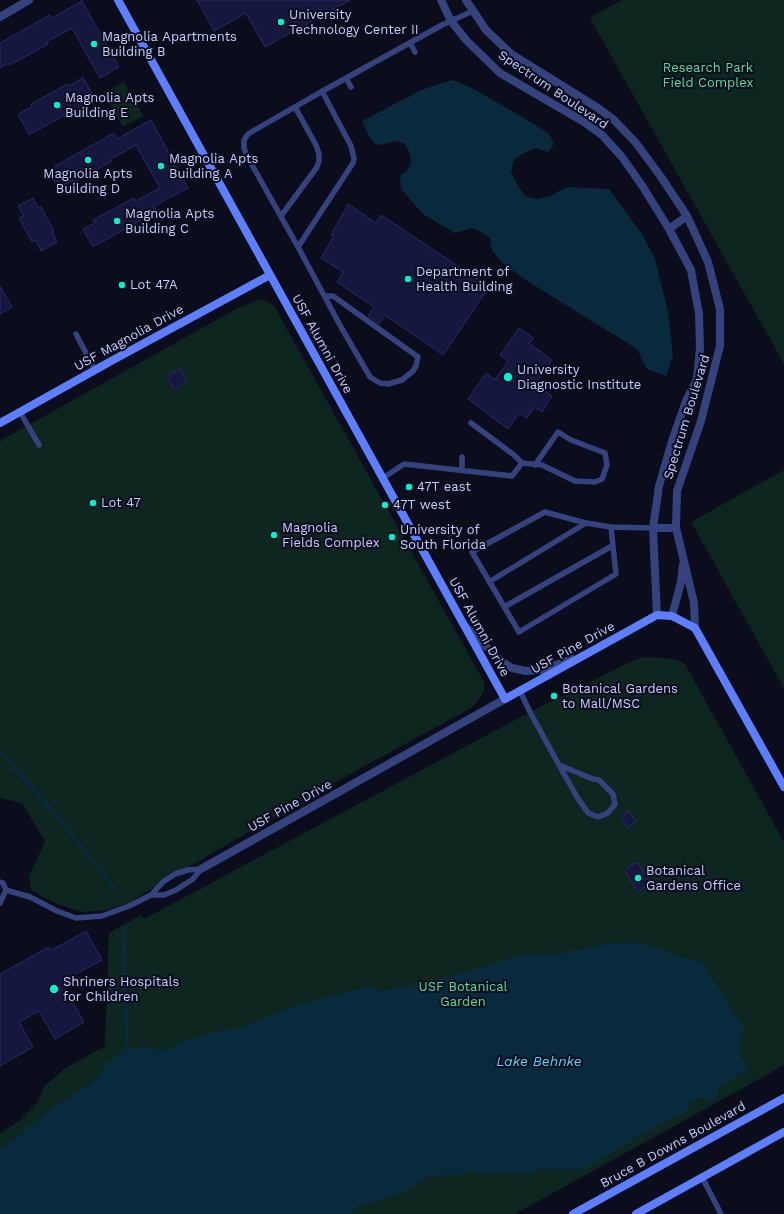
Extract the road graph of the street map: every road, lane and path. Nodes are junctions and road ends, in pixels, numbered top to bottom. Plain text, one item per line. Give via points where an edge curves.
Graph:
1 (30, 0) edge
2 (118, 0) edge
3 (441, 0) edge
4 (466, 0) edge
5 (473, 11) junction
6 (0, 17) edge
7 (451, 21) junction
8 (410, 43) junction
9 (415, 52) dead end
10 (346, 78) junction
11 (350, 87) dead end
12 (322, 91) junction
13 (295, 107) junction
14 (281, 216) junction
15 (687, 216) junction
16 (669, 228) junction
17 (298, 247) junction
18 (270, 275) junction
19 (325, 296) junction
20 (76, 334) dead end
21 (95, 370) junction
22 (20, 412) junction
23 (0, 423) edge
24 (471, 423) dead end
25 (38, 445) dead end
26 (462, 457) dead end
27 (522, 463) junction
28 (535, 464) junction
29 (462, 470) junction
30 (383, 478) junction
31 (586, 523) junction
32 (611, 527) junction
33 (653, 528) junction
34 (676, 528) junction
35 (612, 546) junction
36 (684, 559) junction
37 (489, 582) junction
38 (504, 607) junction
39 (657, 616) junction
40 (672, 616) junction
41 (465, 626) junction
42 (695, 628) junction
43 (587, 654) junction
44 (520, 691) junction
45 (506, 699) junction
46 (559, 765) junction
47 (784, 787) edge
48 (201, 869) junction
49 (0, 882) edge
50 (6, 890) junction
51 (151, 895) junction
52 (0, 903) edge
53 (784, 1098) edge
54 (784, 1132) edge
55 (702, 1177) junction
56 (573, 1214) edge
57 (636, 1214) edge
58 (721, 1214) edge

1 - 6 street
2 - 18 street, USF Alumni Drive
3 - 7 street, Spectrum Boulevard
4 - 5 street, Spectrum Boulevard
5 - 7 lane
5 - 15 street, Spectrum Boulevard via 486,30 512,54 614,120 636,143
7 - 8 lane
7 - 16 street, Spectrum Boulevard via 475,50 500,73 602,135 622,157
8 - 9 lane
8 - 10 lane
10 - 11 lane
10 - 12 lane
12 - 13 lane
12 - 17 lane via 351,146 354,158
13 - 14 lane via 316,145 319,161
13 - 14 lane via 248,134 244,140 247,156
14 - 17 lane
15 - 16 street
15 - 34 street, Spectrum Boulevard via 708,262 720,309 720,346 701,421 677,491
16 - 33 street, Spectrum Boulevard via 691,270 699,314 700,348 696,379 672,441 659,486
17 - 19 lane
18 - 21 street, USF Magnolia Drive
18 - 30 street, USF Alumni Drive
19 - 19 lane via 370,377 388,384 402,380 413,371 418,357 333,296
20 - 21 lane
21 - 22 street, USF Magnolia Drive
22 - 23 street, USF Magnolia Drive
22 - 25 lane
24 - 27 lane
26 - 29 lane
27 - 28 lane
27 - 29 lane via 512,476
28 - 28 lane via 575,481 595,482 602,478 607,465 605,453 558,432
29 - 30 lane via 404,464
30 - 41 street, USF Alumni Drive
31 - 32 lane
31 - 37 lane
31 - 37 lane via 545,512 472,552
32 - 33 lane
32 - 35 lane
33 - 34 street
33 - 39 street, Spectrum Boulevard
34 - 36 street, Spectrum Boulevard
35 - 38 lane
35 - 38 lane via 616,574 519,632
36 - 40 street, Spectrum Boulevard
36 - 42 street, Spectrum Boulevard via 694,603
37 - 38 lane
39 - 40 street, USF Pine Drive
39 - 43 street, USF Pine Drive
40 - 42 street, USF Pine Drive
41 - 43 street via 502,662 512,668 526,671 541,670
41 - 45 street, USF Alumni Drive
42 - 47 street
43 - 44 street, USF Pine Drive
44 - 45 street, USF Pine Drive
44 - 46 lane
45 - 48 street, USF Pine Drive
46 - 46 lane via 599,780 606,786 614,797 615,804 608,813 598,817 588,813
48 - 51 lane via 175,874
48 - 51 lane via 194,879 176,890 164,895
49 - 50 lane
50 - 51 lane via 30,897 76,918 102,916
50 - 52 lane
53 - 56 street, Bruce B Downs Boulevard
54 - 55 street
55 - 57 street
55 - 58 lane

